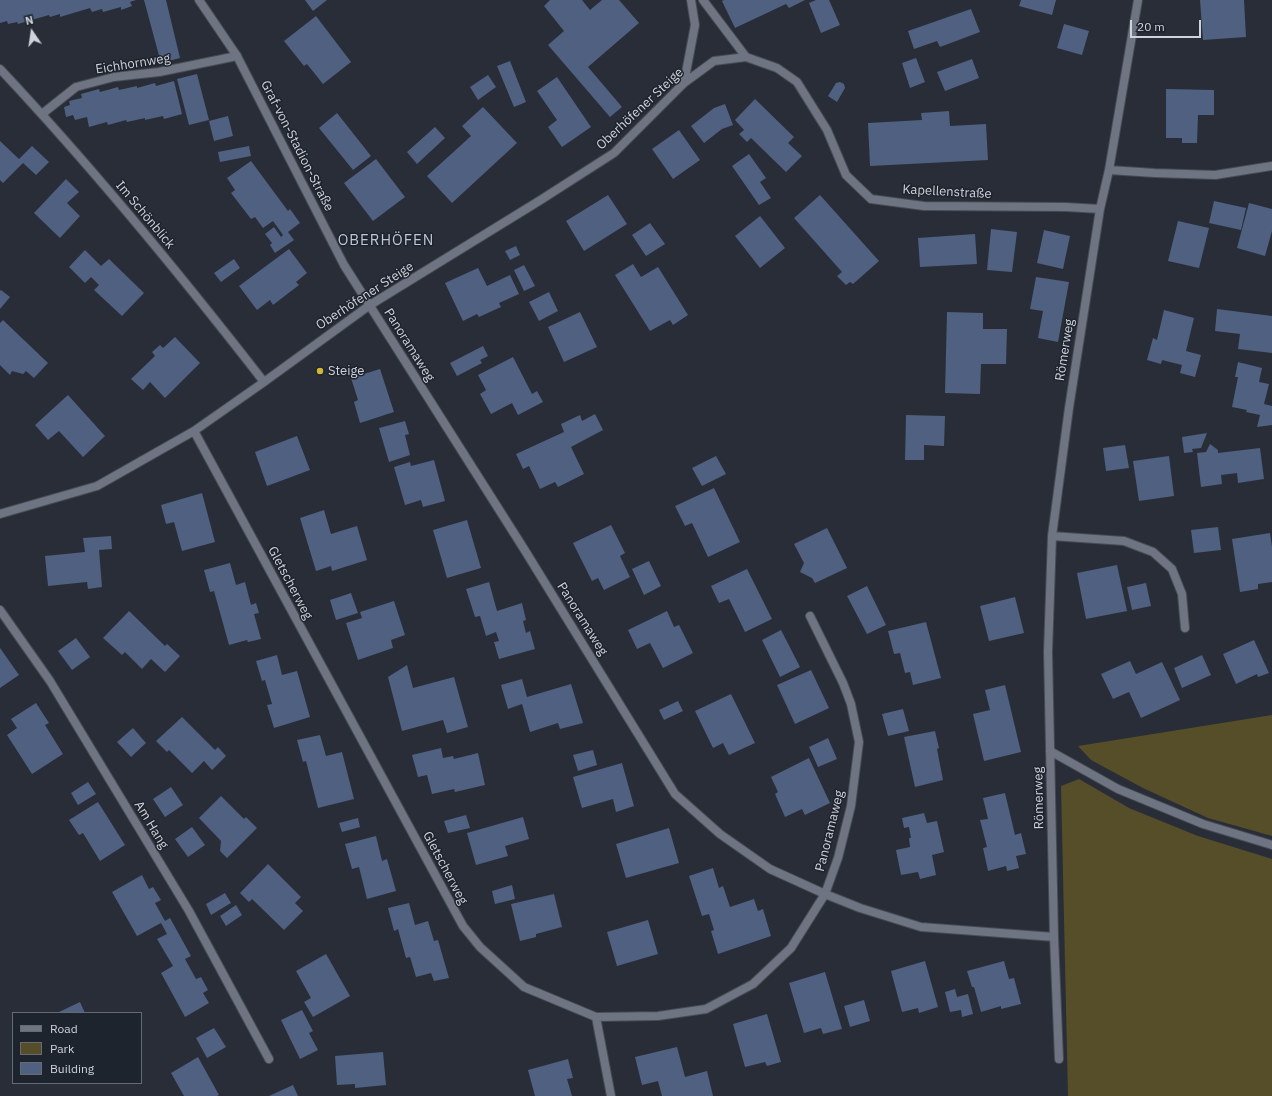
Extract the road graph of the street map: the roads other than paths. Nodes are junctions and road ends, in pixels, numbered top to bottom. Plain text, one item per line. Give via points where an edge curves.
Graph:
1 (199, 0) edge
2 (691, 0) edge
3 (703, 0) edge
4 (1138, 0) edge
5 (237, 56) junction
6 (746, 57) junction
7 (0, 69) edge
8 (684, 83) junction
9 (42, 114) junction
10 (1272, 166) edge
11 (1109, 170) junction
12 (1100, 209) junction
13 (370, 305) junction
14 (264, 382) junction
15 (194, 431) junction
16 (0, 514) edge
17 (1052, 536) junction
18 (0, 610) edge
19 (810, 616) dead end
20 (1185, 628) dead end
21 (1050, 751) junction
22 (1272, 845) edge
23 (825, 894) junction
24 (1054, 937) junction
25 (596, 1017) junction
26 (269, 1059) dead end
27 (1059, 1059) dead end
28 (611, 1096) edge

1 - 5 street, Graf-von-Stadion-Straße
2 - 8 street via 695,25
3 - 6 street
4 - 11 street, Römerweg
5 - 9 street, Eichhornweg via 159,72 114,77 76,87
5 - 13 street, Graf-von-Stadion-Straße via 344,265
6 - 8 street, Oberhöfener Steige via 714,61
6 - 12 street, Kapellenstraße via 777,68 798,82 827,130 846,174 872,199 924,206
7 - 9 street, Im Schönblick
8 - 13 street, Oberhöfener Steige via 614,154
9 - 14 street, Im Schönblick via 129,213
10 - 11 street via 1215,175
11 - 12 street, Römerweg
12 - 17 street, Römerweg
13 - 14 street, Oberhöfener Steige
13 - 23 street, Panoramaweg via 675,794 720,834 770,869
14 - 15 street, Oberhöfener Steige
15 - 16 street, Oberhöfener Steige via 97,486
15 - 25 street, Gletscherweg via 463,926 480,947 524,987
17 - 20 street via 1124,541 1153,552 1172,569 1182,594
17 - 21 street, Römerweg via 1048,652
18 - 26 street, Am Hang via 50,681 189,911
19 - 23 street, Panoramaweg via 843,682 851,704 859,742 852,806
21 - 22 street via 1118,789 1203,824
21 - 24 street, Römerweg
23 - 24 street, Panoramaweg via 921,927
23 - 25 street, Gletscherweg via 791,948 753,984 706,1009 658,1016
24 - 27 street, Römerweg
25 - 28 street

